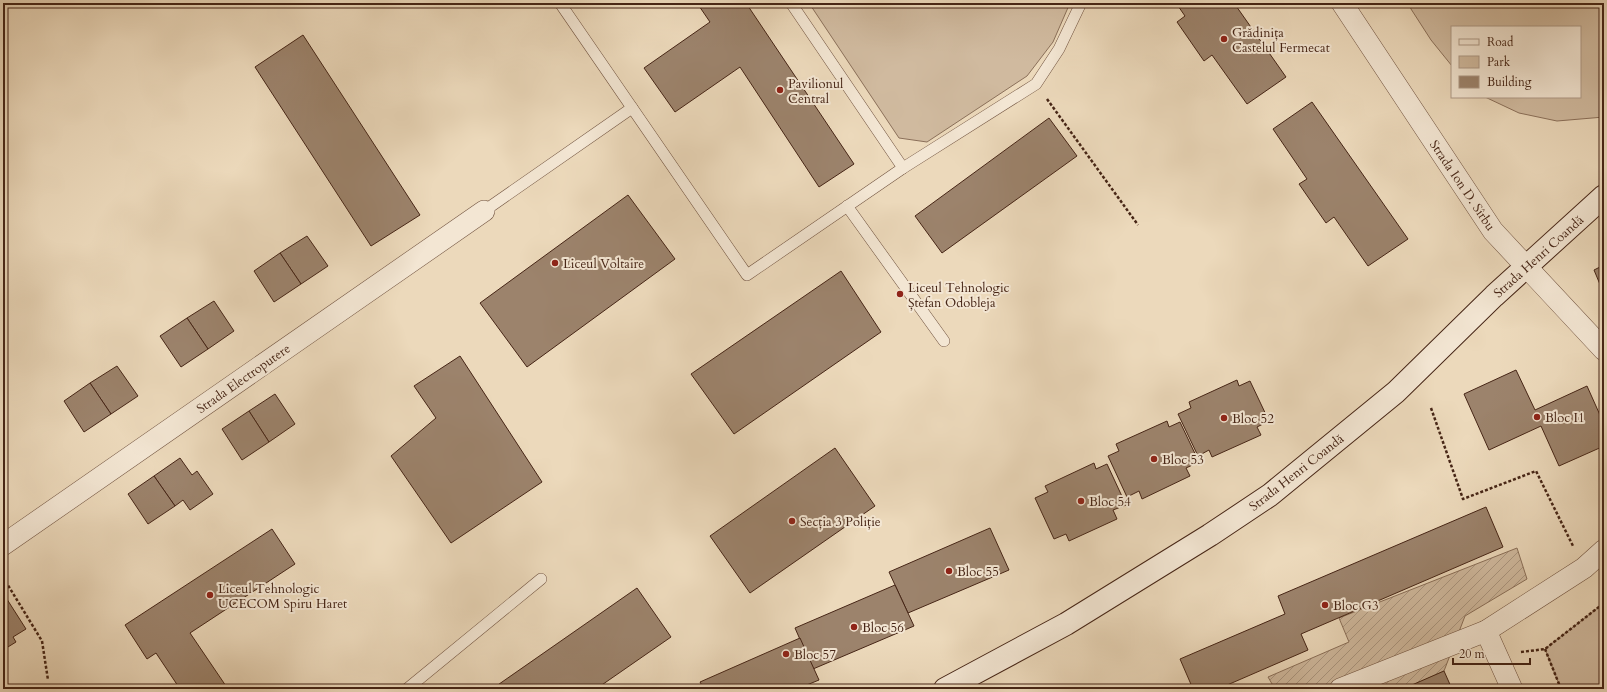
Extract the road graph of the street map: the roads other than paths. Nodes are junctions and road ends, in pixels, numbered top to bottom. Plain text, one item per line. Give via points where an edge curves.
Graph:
1 (560, 3) edge
2 (791, 3) edge
3 (1081, 3) edge
4 (1342, 3) edge
5 (632, 108) junction
6 (903, 168) junction
7 (1604, 196) edge
8 (847, 206) junction
9 (484, 211) joint
10 (1527, 266) junction
11 (944, 341) dead end
12 (1604, 350) edge
13 (3, 545) edge
14 (1604, 550) edge
15 (541, 579) dead end
16 (1486, 631) junction
17 (411, 688) edge
18 (945, 689) edge
19 (1340, 689) edge
20 (1512, 689) edge

1 - 5 lane
2 - 6 lane
3 - 6 lane via 1059,49 1036,84
4 - 10 street, Strada Ion D. Sîrbu via 1493,231
5 - 8 lane via 747,275
5 - 9 lane
6 - 8 lane
7 - 10 street, Strada Henri Coandă
8 - 11 lane
9 - 13 street, Strada Electroputere
10 - 12 street, Strada Ion D. Sîrbu
10 - 18 street, Strada Henri Coandă via 1396,392 1270,495 1066,624
14 - 16 street via 1584,568
15 - 17 lane
16 - 19 street
16 - 20 street

